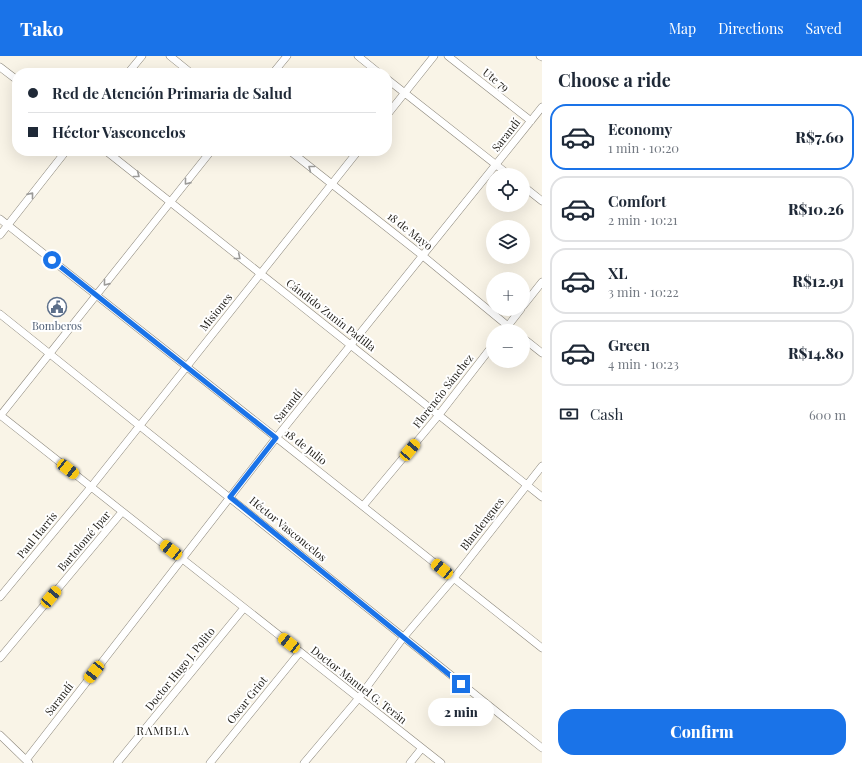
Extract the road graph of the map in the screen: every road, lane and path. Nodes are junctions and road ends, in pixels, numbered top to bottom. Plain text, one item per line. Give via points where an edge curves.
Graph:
1 (142, 56) edge
2 (170, 56) edge
3 (287, 56) edge
4 (358, 56) edge
5 (434, 56) edge
6 (448, 56) edge
7 (0, 67) edge
8 (132, 68) edge
9 (185, 68) edge
10 (277, 68) edge
11 (373, 68) edge
12 (12, 76) edge
13 (392, 83) edge
14 (404, 93) junction
15 (542, 107) edge
16 (392, 109) edge
17 (531, 121) junction
18 (62, 156) edge
19 (112, 156) edge
20 (207, 156) edge
21 (296, 156) edge
22 (354, 156) edge
23 (497, 165) junction
24 (501, 168) edge
25 (332, 184) junction
26 (530, 192) edge
27 (542, 201) edge
28 (171, 202) junction
29 (0, 219) edge
30 (7, 225) junction
31 (0, 235) edge
32 (423, 256) junction
33 (260, 274) junction
34 (542, 282) edge
35 (96, 295) junction
36 (530, 297) edge
37 (0, 314) edge
38 (515, 316) edge
39 (501, 324) edge
40 (509, 324) edge
41 (530, 344) edge
42 (352, 345) junction
43 (50, 353) junction
44 (542, 353) edge
45 (486, 354) edge
46 (186, 367) junction
47 (0, 416) edge
48 (438, 416) junction
49 (140, 425) junction
50 (276, 438) junction
51 (542, 466) edge
52 (527, 485) junction
53 (91, 487) junction
54 (230, 497) junction
55 (542, 497) edge
56 (363, 506) junction
57 (122, 512) junction
58 (183, 559) junction
59 (454, 578) junction
60 (0, 597) edge
61 (244, 608) junction
62 (403, 638) junction
63 (542, 648) edge
64 (300, 652) junction
65 (0, 658) edge
66 (358, 698) junction
67 (0, 735) edge
68 (422, 748) junction
69 (542, 748) edge
70 (28, 761) edge
71 (117, 763) edge
72 (210, 763) edge
73 (304, 763) edge
74 (410, 763) edge
75 (441, 763) edge

1 - 8 street
2 - 9 street
3 - 10 street
4 - 11 street
5 - 14 street
6 - 17 street, Ute 79
7 - 12 street
13 - 14 street
14 - 16 street
14 - 23 street
15 - 17 street, Sarandí
17 - 23 street, Sarandí
30 -> 18 street
19 -> 28 street, Cándido Zunín Padilla
20 -> 28 street
25 -> 21 street, 18 de Mayo
22 - 25 street, Misiones
23 - 24 street
23 - 32 street, Sarandí
25 - 32 street, 18 de Mayo
25 - 33 street, Misiones
26 - 27 street
28 -> 33 street, Cándido Zunín Padilla
28 -> 35 street
29 - 30 street, 18 de Julio
30 - 31 street
30 - 35 street, 18 de Julio
32 - 39 street, 18 de Mayo
32 - 42 street, Sarandí
33 - 42 street, Cándido Zunín Padilla
33 - 46 street, Misiones
34 - 36 street
35 - 43 street
35 - 46 street, 18 de Julio
37 - 43 street, Héctor Vasconcelos
38 - 40 street
41 - 44 street
42 - 48 street, Cándido Zunín Padilla
42 - 50 street, Sarandí
43 - 47 street
43 - 49 street, Héctor Vasconcelos
45 - 48 street, Florencio Sánchez
46 - 49 street, Misiones
46 - 50 street, 18 de Julio
47 - 53 street, Doctor Manuel G. Terán
48 - 52 street, Cándido Zunín Padilla
48 - 56 street, Florencio Sánchez
49 - 53 street, Misiones
49 - 54 street, Héctor Vasconcelos
50 - 54 street, Sarandí
50 - 56 street, 18 de Julio
51 - 52 street, Blandengues
52 - 55 street, Cándido Zunín Padilla
52 - 59 street, Blandengues
53 - 57 street, Doctor Manuel G. Terán
53 - 60 street, Paul Harris
54 - 58 street, Sarandí
54 - 62 street, Héctor Vasconcelos
56 - 59 street, 18 de Julio
57 - 58 street, Doctor Manuel G. Terán
57 - 65 street, Bartolomé Ipar
58 - 61 street, Doctor Manuel G. Terán
58 - 70 street, Sarandí
59 - 62 street, Blandengues
59 - 63 street, 18 de Julio
61 - 64 street, Doctor Manuel G. Terán
61 - 71 street, Doctor Hugo J. Polito
62 - 66 street, Blandengues
62 - 69 street, Héctor Vasconcelos
64 - 66 street, Doctor Manuel G. Terán
64 - 72 street, Oscar Griot
66 - 68 street, Doctor Manuel G. Terán
66 - 73 street, Blandengues
67 - 70 street
68 - 74 street
68 - 75 street, Doctor Manuel G. Terán

